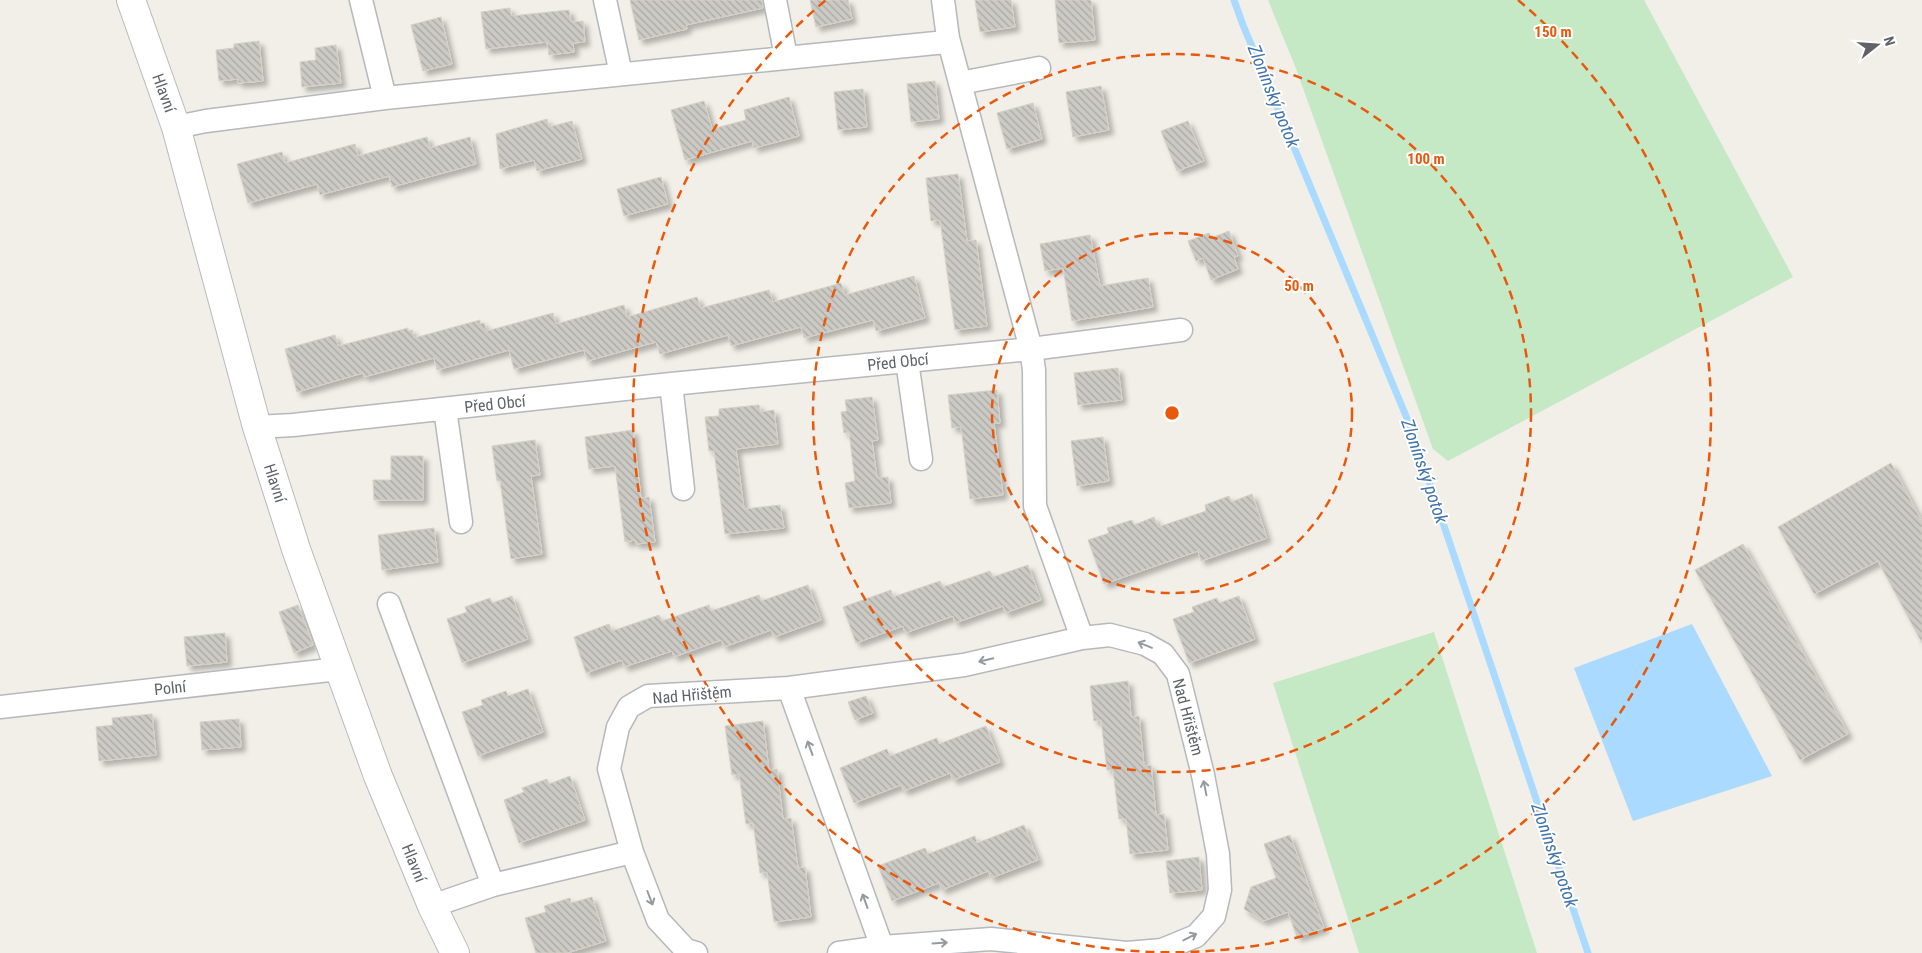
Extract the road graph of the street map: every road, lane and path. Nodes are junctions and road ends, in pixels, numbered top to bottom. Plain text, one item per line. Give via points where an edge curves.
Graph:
1 (131, 0) edge
2 (361, 0) edge
3 (605, 0) edge
4 (775, 0) edge
5 (943, 0) edge
6 (948, 38) junction
7 (786, 58) junction
8 (1039, 68) dead end
9 (621, 74) junction
10 (960, 83) junction
11 (385, 98) junction
12 (176, 127) junction
13 (1181, 330) dead end
14 (1031, 349) junction
15 (907, 361) junction
16 (670, 384) junction
17 (445, 409) junction
18 (257, 427) junction
19 (921, 459) dead end
20 (683, 489) dead end
21 (462, 522) dead end
22 (389, 604) dead end
23 (1082, 638) junction
24 (339, 669) junction
25 (788, 688) junction
26 (0, 707) edge
27 (632, 852) junction
28 (493, 885) junction
29 (432, 906) junction
30 (882, 947) junction
31 (454, 953) edge
32 (696, 953) edge
33 (840, 953) edge
34 (1127, 953) edge

1 - 12 street, Hlavní
2 - 11 street
3 - 9 street
4 - 7 street
5 - 6 street
6 - 7 street via 946,42
6 - 10 street
7 - 9 street
8 - 10 street
9 - 11 street
10 - 14 street
11 - 12 street
12 - 18 street, Hlavní
13 - 14 street, Před Obcí
14 - 15 street, Před Obcí
14 - 23 street via 1035,506
15 - 16 street, Před Obcí
15 - 19 street
16 - 17 street, Před Obcí
16 - 20 street
17 - 18 street, Před Obcí
17 - 21 street, Před Obcí
18 - 24 street, Hlavní
22 - 28 street
23 -> 25 street, Nad Hřištěm via 964,665
34 -> 23 street, Nad Hřištěm via 1162,950 1196,936 1214,916 1220,890 1218,854 1178,674 1163,654 1145,644 1110,635
24 - 26 street, Polní
24 - 29 street, Hlavní via 378,776
25 - 27 street, Nad Hřištěm via 648,696 629,707 618,726 609,769
30 -> 25 street
27 - 28 street
27 -> 32 street, Nad Hřištěm via 658,920 686,950
28 - 29 street
29 - 31 street, Hlavní
30 - 33 street, Nad Hřištěm
30 -> 34 street, Nad Hřištěm via 991,939

